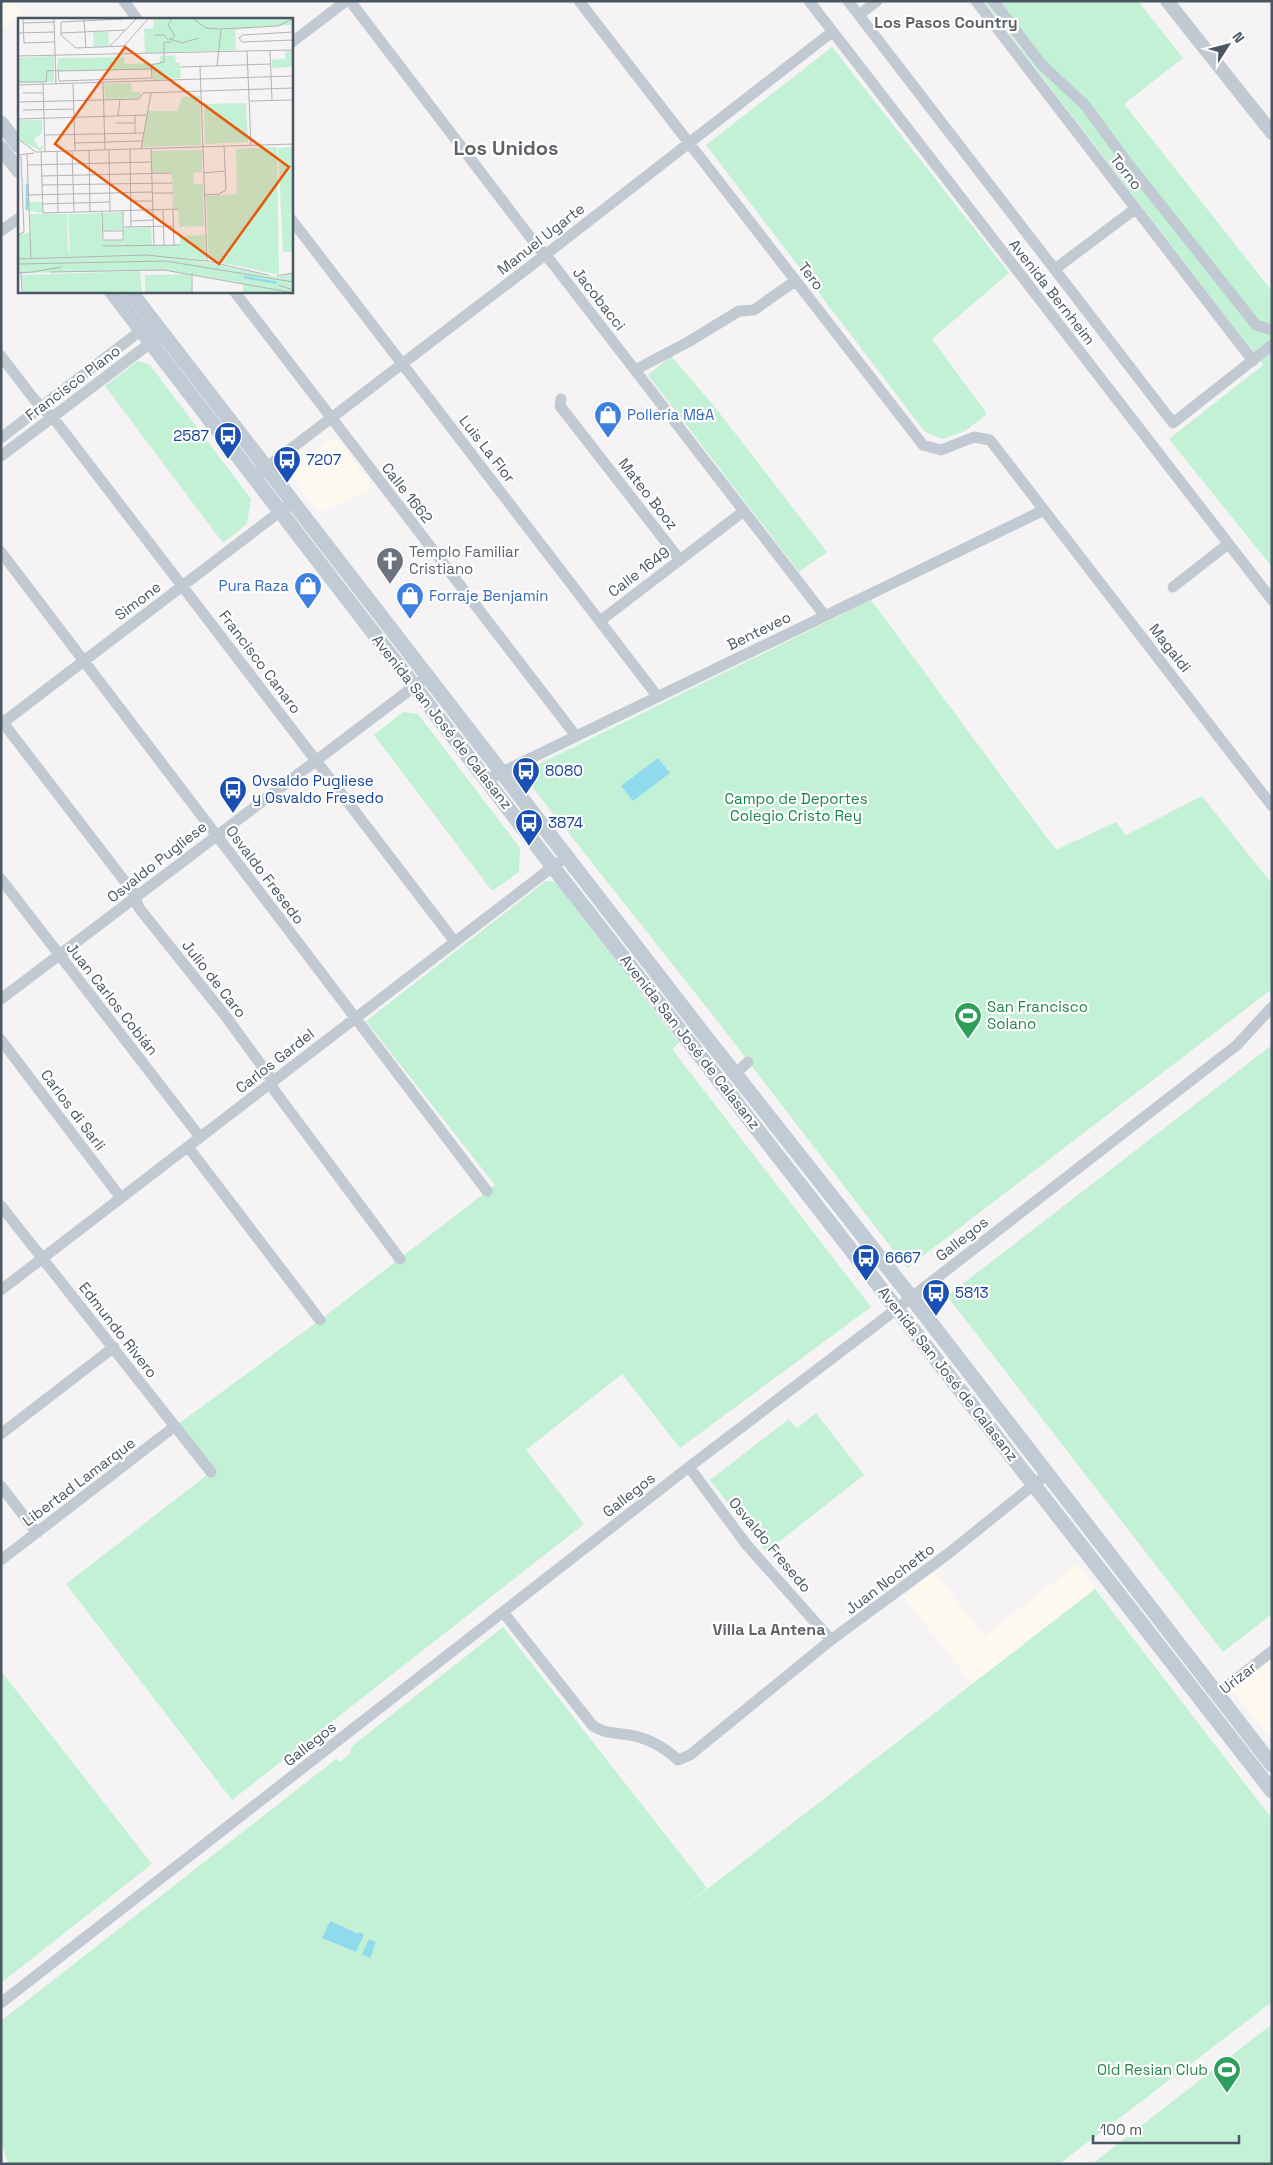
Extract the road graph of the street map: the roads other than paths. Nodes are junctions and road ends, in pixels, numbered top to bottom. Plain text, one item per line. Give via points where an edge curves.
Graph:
1 (124, 1) edge
2 (346, 1) edge
3 (350, 1) edge
4 (579, 1) edge
5 (809, 1) edge
6 (848, 1) edge
7 (877, 1) edge
8 (976, 1) edge
9 (993, 1) edge
10 (1167, 1) edge
11 (859, 15) junction
12 (136, 18) edge
13 (832, 32) junction
14 (292, 42) edge
15 (1, 123) edge
16 (1272, 133) edge
17 (688, 143) junction
18 (18, 145) edge
19 (1, 148) edge
20 (18, 170) edge
21 (1135, 208) junction
22 (18, 219) edge
23 (292, 220) edge
24 (1, 231) edge
25 (545, 255) junction
26 (1054, 269) junction
27 (796, 281) junction
28 (112, 292) edge
29 (130, 292) edge
30 (235, 292) edge
31 (147, 326) junction
32 (1272, 330) edge
33 (157, 338) junction
34 (1272, 346) edge
35 (1, 356) edge
36 (1253, 361) junction
37 (402, 363) junction
38 (635, 370) junction
39 (561, 399) dead end
40 (42, 406) junction
41 (52, 418) junction
42 (330, 418) junction
43 (1, 438) edge
44 (1, 456) edge
45 (260, 472) junction
46 (292, 502) junction
47 (1044, 510) junction
48 (280, 511) junction
49 (744, 511) junction
50 (1228, 544) junction
51 (1, 552) edge
52 (680, 560) junction
53 (182, 586) junction
54 (1173, 587) dead end
55 (1272, 600) edge
56 (825, 616) junction
57 (600, 621) junction
58 (84, 661) junction
59 (427, 676) junction
60 (414, 686) junction
61 (658, 697) junction
62 (2, 722) edge
63 (576, 736) junction
64 (316, 760) junction
65 (501, 772) junction
66 (486, 780) junction
67 (1272, 806) edge
68 (216, 835) junction
69 (566, 857) junction
70 (553, 867) junction
71 (1, 879) edge
72 (136, 898) junction
73 (455, 942) junction
74 (60, 956) junction
75 (1, 1000) edge
76 (1272, 1007) edge
77 (356, 1018) junction
78 (1, 1040) edge
79 (748, 1062) dead end
80 (735, 1074) junction
81 (272, 1082) junction
82 (200, 1137) junction
83 (188, 1147) junction
84 (487, 1191) dead end
85 (121, 1198) junction
86 (1, 1206) edge
87 (42, 1259) junction
88 (400, 1259) dead end
89 (1, 1290) edge
90 (911, 1297) junction
91 (897, 1308) junction
92 (320, 1320) dead end
93 (114, 1347) junction
94 (174, 1427) junction
95 (1, 1434) edge
96 (689, 1467) junction
97 (211, 1472) dead end
98 (1047, 1474) junction
99 (1034, 1485) junction
100 (1, 1486) edge
101 (37, 1533) junction
102 (1, 1560) edge
103 (503, 1612) junction
104 (831, 1640) junction
105 (1272, 1651) edge
106 (1217, 1694) junction
107 (1204, 1704) junction
108 (1272, 1765) edge
109 (1272, 1791) edge
110 (1, 2003) edge

1 - 12 street
2 - 14 street
3 - 25 street, Jacobacci
4 - 17 street, Tero
5 - 13 street, Avenida Bernheim
6 - 11 street
7 - 11 street
8 - 21 street, Torno
9 - 32 street via 1042,64 1085,105 1256,325
10 - 16 street
11 - 26 street
13 - 17 street, Manuel Ugarte
13 - 50 street, Avenida Bernheim
15 - 18 main road
17 - 25 street, Manuel Ugarte
17 - 27 street, Tero
19 - 20 main road
21 - 26 street
21 - 36 street, Torno
22 - 24 street
23 - 37 street, Luis La Flor
25 - 37 street, Manuel Ugarte
25 - 38 street, Jacobacci
26 - 36 street via 1173,423
27 - 38 street via 754,310 739,310
27 - 47 street, Tero via 923,445 941,450 974,437 990,440
28 - 31 main road, Avenida San José de Calasanz
29 - 31 main road, Avenida San José de Calasanz
30 - 42 street, Calle 1662
31 - 33 main road, Avenida San José de Calasanz
31 - 40 street, Francisco Plano
33 - 41 street, Francisco Plano
33 - 45 main road, Avenida San José de Calasanz
34 - 36 street
35 - 40 street, Francisco Canaro
37 - 42 street, Manuel Ugarte
37 - 57 street, Luis La Flor
38 - 49 street, Jacobacci
39 - 52 street, Mateo Booz via 560,406
40 - 41 street, Francisco Canaro
40 - 43 street, Francisco Plano
41 - 44 street, Francisco Plano
41 - 53 street, Francisco Canaro
42 - 45 street, Manuel Ugarte
42 - 63 street, Calle 1662
45 - 46 main road, Avenida San José de Calasanz
45 - 48 main road, Avenida San José de Calasanz
46 - 48 street, Simone
46 - 59 main road, Avenida San José de Calasanz
47 - 56 street, Benteveo
47 - 67 street, Magaldi
48 - 53 street, Simone
48 - 60 main road, Avenida San José de Calasanz
49 - 52 street, Calle 1649
49 - 56 street, Jacobacci
50 - 54 street
50 - 55 street, Avenida Bernheim
51 - 58 street, Osvaldo Fresedo
52 - 57 street, Calle 1649
53 - 58 street, Simone
53 - 64 street, Francisco Canaro
56 - 61 street, Benteveo
57 - 61 street, Luis La Flor
58 - 62 street, Simone
58 - 68 street, Osvaldo Fresedo
59 - 60 street, Osvaldo Pugliese
59 - 65 main road, Avenida San José de Calasanz
60 - 64 street, Osvaldo Pugliese
60 - 66 main road, Avenida San José de Calasanz
61 - 63 street, Benteveo
62 - 72 street, Julio de Caro
63 - 65 street, Benteveo
64 - 68 street, Osvaldo Pugliese
64 - 73 street, Francisco Canaro
65 - 66 street, Benteveo
65 - 69 main road, Avenida San José de Calasanz
66 - 70 main road, Avenida San José de Calasanz
68 - 72 street, Osvaldo Pugliese
68 - 77 street, Osvaldo Fresedo
69 - 70 street, Carlos Gardel
69 - 80 main road, Avenida San José de Calasanz
70 - 73 street, Carlos Gardel
70 - 91 main road, Avenida San José de Calasanz
71 - 74 street, Juan Carlos Cobián
72 - 74 street, Osvaldo Pugliese
72 - 81 street, Julio de Caro via 139,908 227,1018
73 - 77 street, Carlos Gardel
74 - 75 street, Osvaldo Pugliese
74 - 82 street, Juan Carlos Cobián
76 - 90 street, Gallegos via 1237,1045
77 - 81 street, Carlos Gardel
77 - 84 street, Osvaldo Fresedo
78 - 85 street, Carlos di Sarli
79 - 80 street
80 - 90 main road, Avenida San José de Calasanz
81 - 82 street, Carlos Gardel
81 - 88 street, Julio de Caro via 274,1090
82 - 83 street, Carlos Gardel
83 - 85 street, Carlos Gardel
83 - 92 street
85 - 87 street, Carlos Gardel
86 - 87 street, Edmundo Rivero
87 - 89 street, Carlos Gardel
87 - 93 street, Edmundo Rivero
90 - 91 street, Gallegos
90 - 98 main road, Avenida San José de Calasanz
91 - 96 street, Gallegos
91 - 99 main road, Avenida San José de Calasanz
93 - 94 street, Edmundo Rivero
93 - 95 street
94 - 97 street, Edmundo Rivero
94 - 101 street, Libertad Lamarque
96 - 103 street, Gallegos
96 - 104 street, Osvaldo Fresedo via 746,1544
98 - 99 street, Juan Nochetto
98 - 106 main road, Avenida San José de Calasanz
99 - 104 street, Juan Nochetto
99 - 107 main road, Avenida San José de Calasanz
100 - 101 street
101 - 102 street, Libertad Lamarque
103 - 104 street, Juan Nochetto via 593,1726 603,1733 635,1736 651,1742 678,1760 690,1755
103 - 110 street, Gallegos
105 - 106 street, Urizar
106 - 107 main road, Urizar
106 - 108 main road, Avenida San José de Calasanz
107 - 109 main road, Avenida San José de Calasanz

